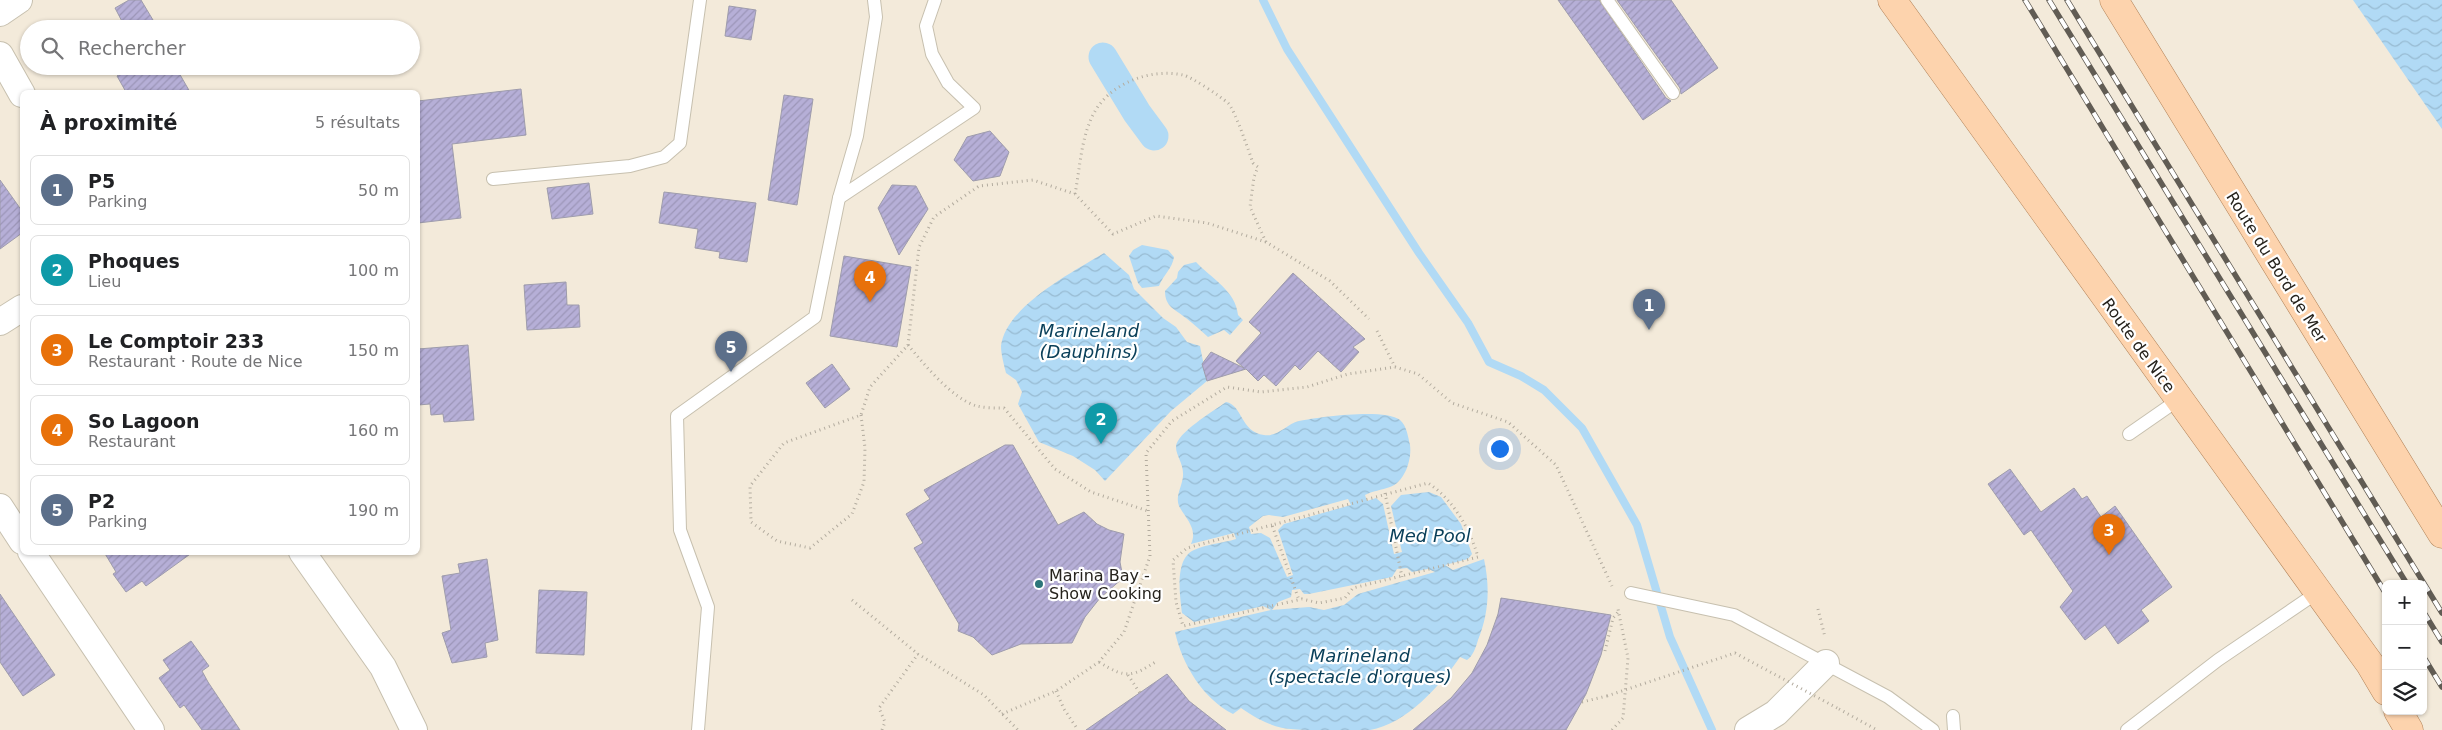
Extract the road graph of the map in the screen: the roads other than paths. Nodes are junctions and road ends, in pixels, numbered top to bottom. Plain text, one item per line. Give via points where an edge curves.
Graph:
1 (19, 0) edge
2 (700, 0) edge
3 (874, 0) edge
4 (935, 0) edge
5 (1607, 0) edge
6 (1892, 0) edge
7 (2114, 0) edge
8 (0, 13) edge
9 (0, 55) edge
10 (20, 90) edge
11 (1673, 93) dead end
12 (493, 179) dead end
13 (839, 198) junction
14 (20, 309) edge
15 (0, 322) edge
16 (2178, 400) junction
17 (2129, 434) dead end
18 (0, 507) edge
19 (2442, 534) edge
20 (20, 538) edge
21 (33, 555) edge
22 (304, 555) edge
23 (2318, 592) junction
24 (1635, 594) dead end
25 (1826, 663) junction
26 (2382, 684) edge
27 (2400, 715) edge
28 (1953, 716) dead end
29 (151, 730) edge
30 (414, 730) edge
31 (698, 730) edge
32 (1748, 730) edge
33 (1933, 730) edge
34 (1954, 730) edge
35 (2127, 730) edge
36 (2409, 730) edge

1 - 8 street
2 - 12 lane via 680,143 664,157 630,166
3 - 13 lane via 876,17 857,136
4 - 13 lane via 926,26 932,54 948,83 974,108
5 - 11 lane
6 - 16 main road, Route de Nice
7 - 19 main road, Route du Bord de Mer
9 - 10 street
13 - 31 lane via 815,317 677,416 680,530 708,607
14 - 15 street
16 - 17 lane
16 - 23 main road, Route de Nice
18 - 20 street
21 - 29 street
22 - 30 street via 383,667
23 - 26 main road, Route de Nice
23 - 35 lane via 2218,660
24 - 25 lane via 1734,615
25 - 32 street via 1776,713
25 - 33 lane via 1888,697
27 - 36 main road
28 - 34 lane

